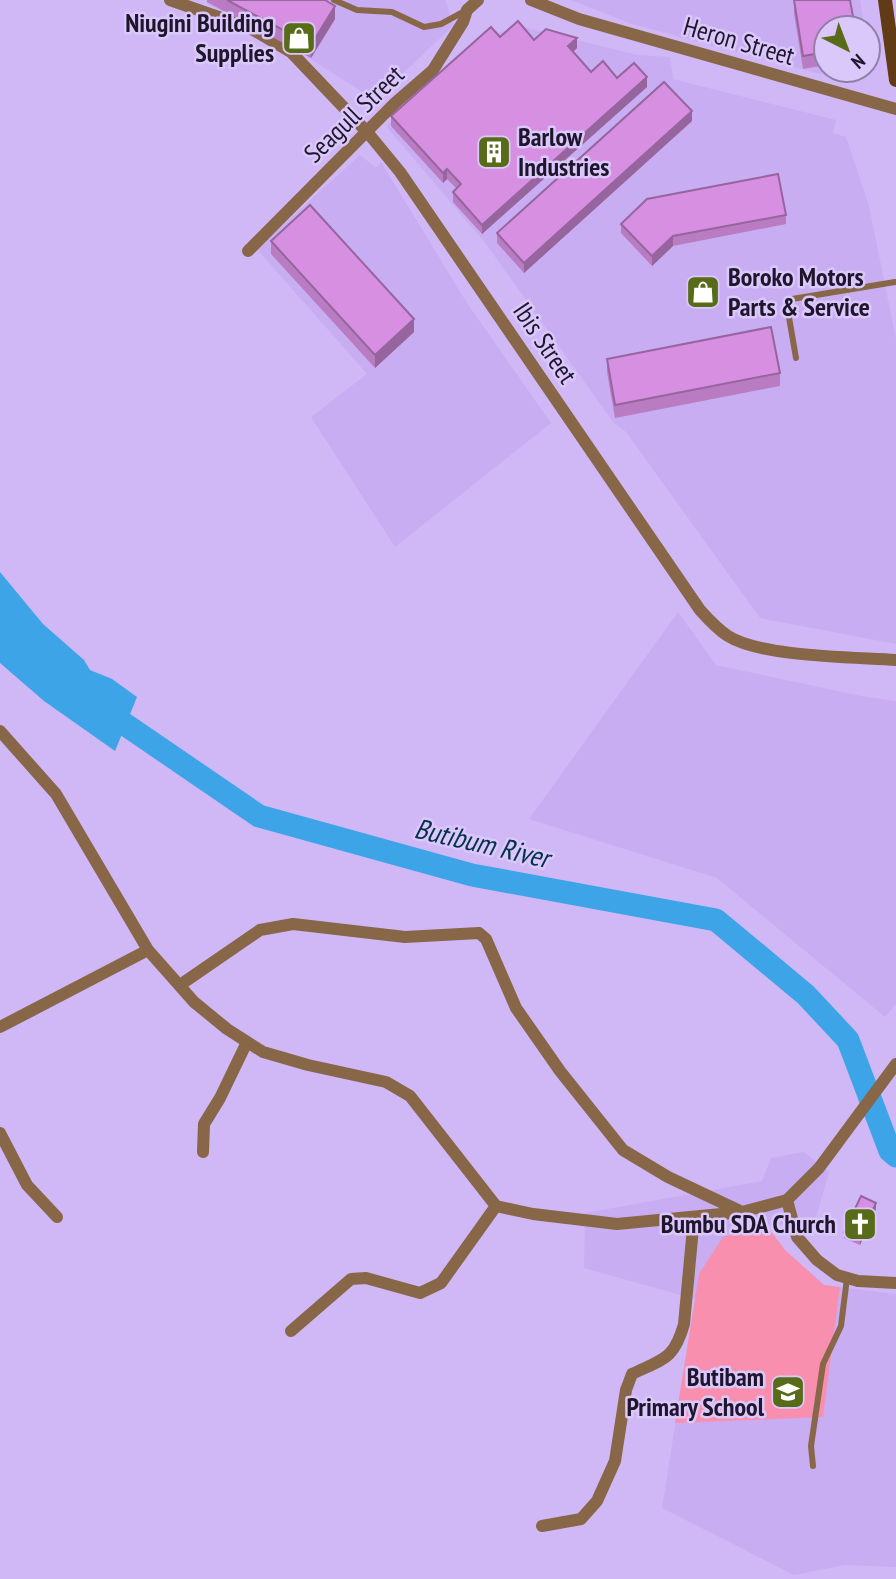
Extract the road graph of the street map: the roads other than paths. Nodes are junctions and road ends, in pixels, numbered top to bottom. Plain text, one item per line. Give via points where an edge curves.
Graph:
1 (170, 0) edge
2 (334, 0) edge
3 (531, 0) edge
4 (886, 0) edge
5 (474, 3) edge
6 (894, 50) edge
7 (896, 80) edge
8 (896, 109) edge
9 (368, 133) junction
10 (248, 251) dead end
11 (895, 281) edge
12 (895, 290) edge
13 (796, 358) dead end
14 (896, 660) edge
15 (0, 731) edge
16 (148, 950) junction
17 (180, 985) junction
18 (0, 1027) edge
19 (247, 1042) junction
20 (896, 1064) edge
21 (0, 1133) edge
22 (203, 1152) dead end
23 (787, 1200) junction
24 (496, 1206) junction
25 (742, 1212) junction
26 (57, 1217) dead end
27 (694, 1217) junction
28 (847, 1278) junction
29 (896, 1283) edge
30 (291, 1331) dead end
31 (813, 1466) dead end
32 (542, 1526) dead end

1 - 9 street, Ibis Street via 250,28 291,52
2 - 5 lane via 357,10 392,12 424,27 441,24
3 - 8 street, Heron Street via 579,19
4 - 6 main road
5 - 9 street, Seagull Street via 433,70
6 - 7 main road
9 - 10 street, Seagull Street
9 - 14 street, Ibis Street via 400,172 713,624 730,637 762,648
11 - 12 lane
11 - 13 lane via 786,300
15 - 16 street via 56,794
16 - 17 street
16 - 18 street
17 - 19 street via 194,1002
17 - 25 street via 260,930 293,924 405,937 479,933 516,1008 623,1150
19 - 22 street via 204,1124
19 - 24 street via 263,1052 308,1065 386,1082 410,1096
20 - 23 street via 819,1168
21 - 26 street via 27,1185
23 - 25 street
23 - 28 street via 797,1237 817,1260
24 - 27 street via 617,1224
24 - 30 street via 441,1283 420,1293 366,1278 351,1279
25 - 27 street
27 - 32 street via 681,1336 670,1356 632,1374 625,1390 615,1461 597,1501 581,1519
28 - 29 street
28 - 31 lane via 841,1326 823,1364 811,1446

